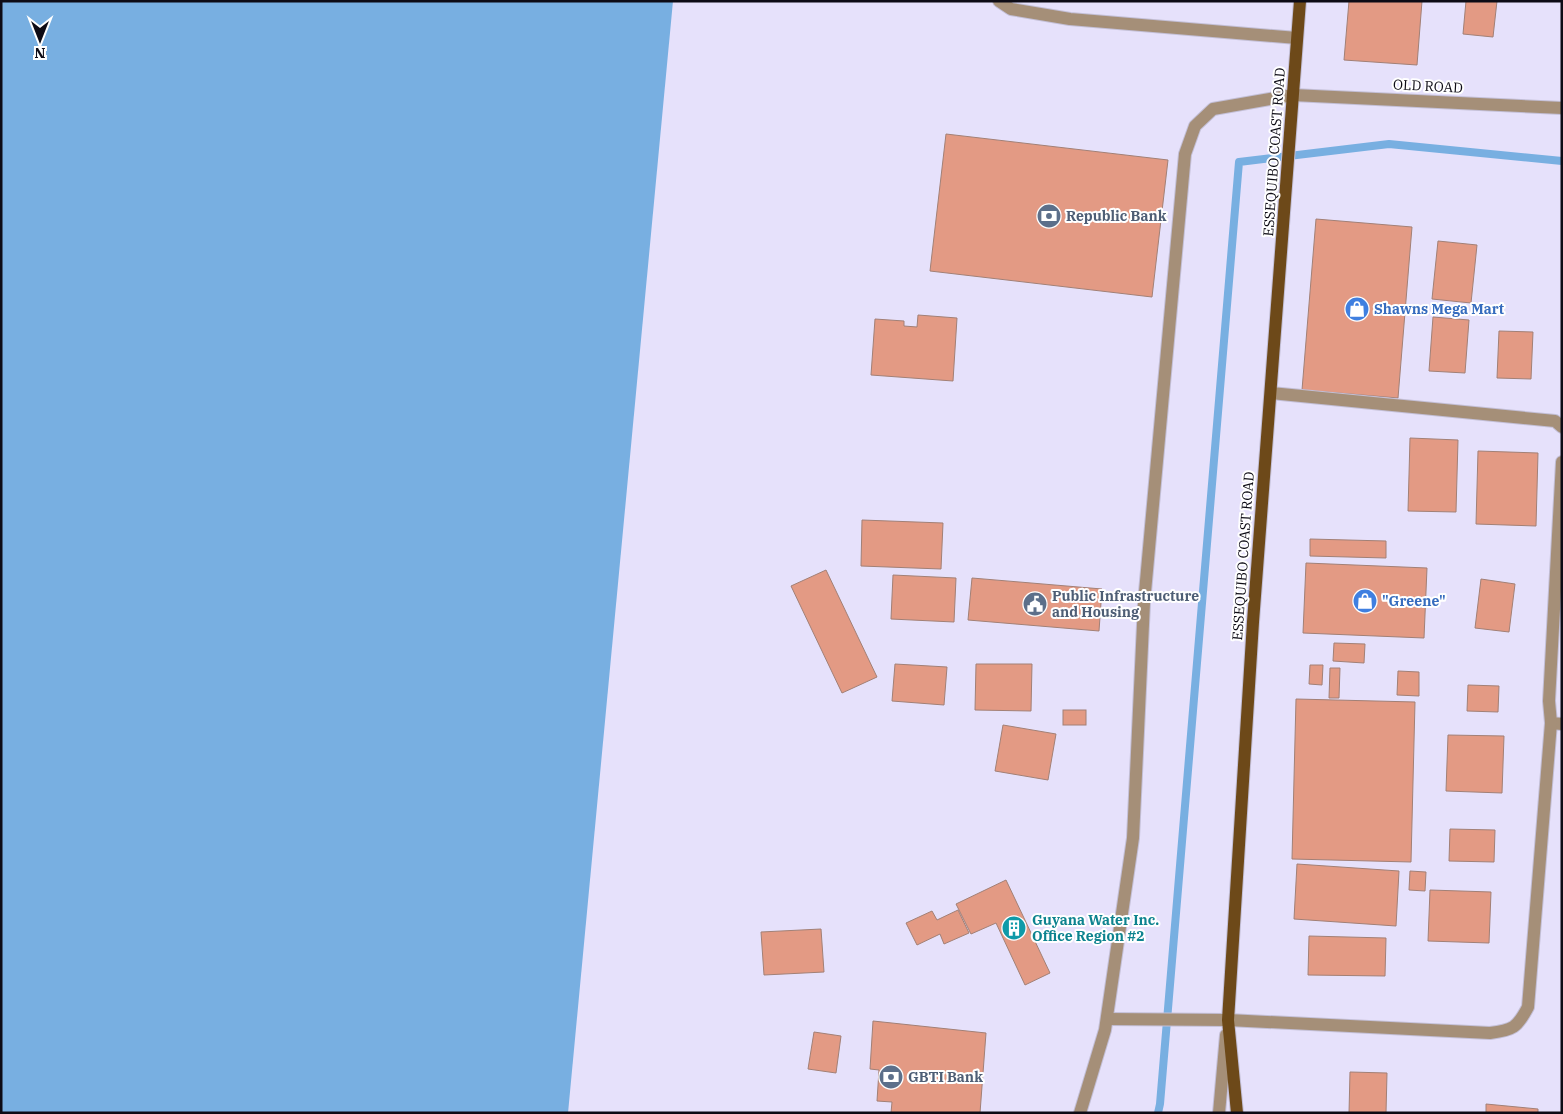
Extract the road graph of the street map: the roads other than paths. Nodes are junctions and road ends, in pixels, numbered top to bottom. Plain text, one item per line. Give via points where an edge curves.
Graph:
1 (1000, 1) edge
2 (1300, 1) edge
3 (1297, 38) junction
4 (1293, 95) junction
5 (1562, 108) edge
6 (1271, 393) junction
7 (1562, 427) edge
8 (1562, 462) edge
9 (1557, 723) edge
10 (1107, 1019) junction
11 (1228, 1020) junction
12 (1080, 1113) edge
13 (1219, 1113) edge
14 (1237, 1113) edge

1 - 3 street via 1012,9 1070,19
2 - 3 main road, ESSEQUIBO COAST ROAD
3 - 4 main road, ESSEQUIBO COAST ROAD
4 - 5 street, OLD ROAD
4 - 6 main road, ESSEQUIBO COAST ROAD
4 - 10 street, OLD ROAD via 1213,109 1195,126 1185,154 1144,603 1133,838
6 - 7 street via 1555,421
6 - 11 main road, ESSEQUIBO COAST ROAD
8 - 9 street via 1549,701
9 - 11 street via 1528,1008 1520,1022 1506,1031 1490,1033
10 - 11 street
10 - 12 street, OLD ROAD
11 - 13 street
11 - 14 main road, ESSEQUIBO COAST ROAD

